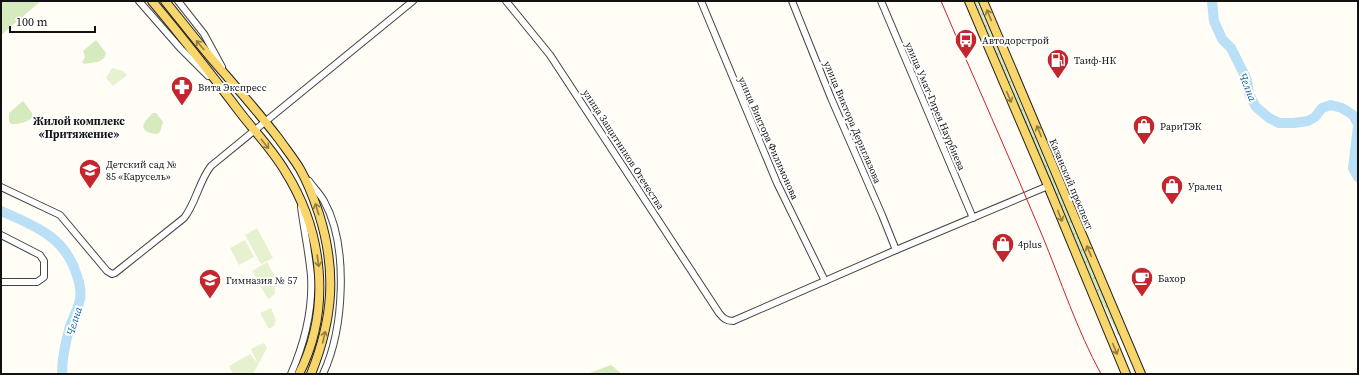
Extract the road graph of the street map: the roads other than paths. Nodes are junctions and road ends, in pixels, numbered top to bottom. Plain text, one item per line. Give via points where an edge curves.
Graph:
1 (139, 1) edge
2 (152, 1) edge
3 (165, 1) edge
4 (178, 1) edge
5 (413, 1) edge
6 (506, 1) edge
7 (701, 1) edge
8 (792, 1) edge
9 (881, 1) edge
10 (968, 1) edge
11 (983, 1) edge
12 (228, 77) junction
13 (241, 113) junction
14 (266, 122) junction
15 (255, 130) junction
16 (300, 170) junction
17 (1048, 186) junction
18 (1, 187) edge
19 (299, 197) junction
20 (973, 218) junction
21 (1, 235) edge
22 (896, 250) junction
23 (825, 281) junction
24 (1, 282) edge
25 (1123, 329) junction
26 (1107, 331) junction
27 (291, 374) edge
28 (299, 374) edge
29 (311, 374) edge
30 (323, 374) edge
31 (1126, 374) edge
32 (1141, 374) edge

1 - 13 street
2 - 13 main road
12 -> 3 main road
4 - 12 street via 204,34
5 - 14 street
6 - 23 street, улица Защитников Отечества via 550,55 725,320 733,321
7 - 23 street, улица Виктора Филимонова via 777,183
8 - 22 street, улица Виктора Дериглазова
9 - 20 street, улица Умат-Гирея Наурбиева
10 -> 17 main road
25 -> 11 main road, Казанский проспект
12 - 14 main road
13 - 15 main road
14 - 15 street
14 - 16 main road
15 - 18 street via 210,168 192,207 181,221 115,273 107,271 60,215
15 -> 19 main road via 281,165
29 -> 16 main road via 321,350 327,322 330,274 323,226 315,201
16 - 30 street via 324,201 334,226 340,258 341,286 335,338
17 - 20 street
17 -> 26 main road
19 - 27 street via 311,277 311,300 306,327
19 -> 28 main road via 312,229 320,278 317,318
20 - 22 street
21 - 24 street via 40,255 44,261 44,277 38,282
22 - 23 street
25 - 26 main road via 1118,336
25 - 32 main road, Казанский проспект
26 -> 31 main road

